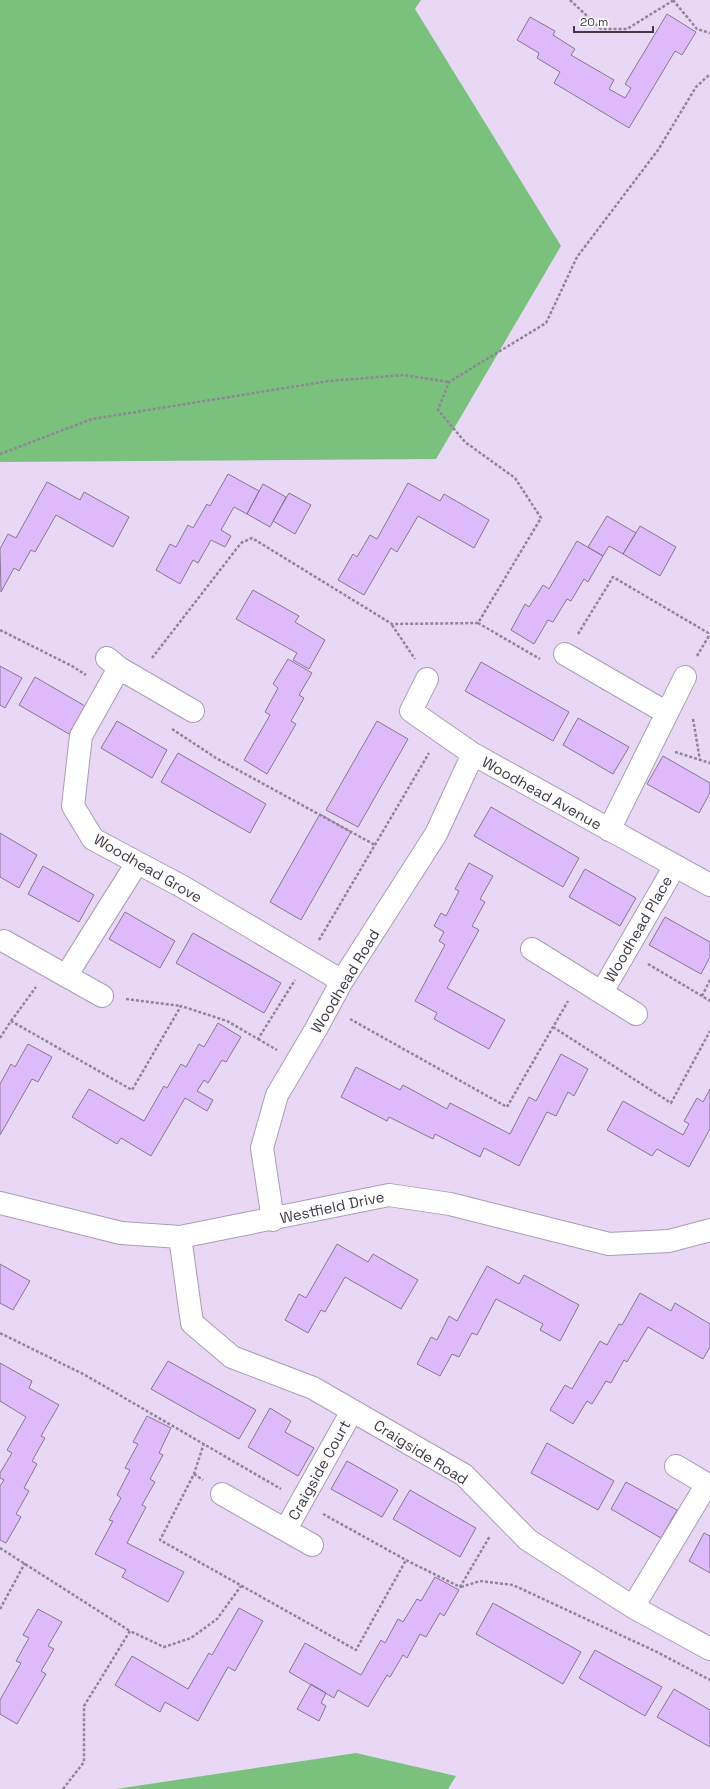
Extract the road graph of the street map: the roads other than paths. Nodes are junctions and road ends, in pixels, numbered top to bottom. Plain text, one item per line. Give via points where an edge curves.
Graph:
1 (565, 654) road end
2 (685, 677) dead end
3 (427, 679) road end
4 (193, 711) dead end
5 (667, 713) junction
6 (474, 754) junction
7 (609, 830) junction
8 (137, 863) junction
9 (674, 866) junction
10 (710, 885) edge
11 (4, 941) dead end
12 (532, 949) dead end
13 (58, 972) junction
14 (342, 981) junction
15 (602, 992) junction
16 (102, 996) road end
17 (636, 1014) dead end
18 (0, 1203) edge
19 (273, 1220) junction
20 (710, 1230) edge
21 (180, 1237) junction
22 (352, 1411) junction
23 (676, 1466) dead end
24 (708, 1485) edge
25 (222, 1494) dead end
26 (286, 1529) junction
27 (312, 1545) dead end
28 (633, 1607) junction
29 (710, 1648) edge

1 - 5 street
2 - 5 street
3 - 6 street, Woodhead Avenue via 410,711
4 - 8 street, Woodhead Grove via 113,663 108,689 81,736 72,806 93,839
5 - 7 street
6 - 7 street, Woodhead Avenue
6 - 14 street, Woodhead Road via 436,834
7 - 9 street, Woodhead Avenue
8 - 13 street
8 - 14 street, Woodhead Grove
9 - 10 street, Woodhead Avenue
9 - 15 street, Woodhead Place
11 - 13 street
12 - 15 street, Woodhead Place
13 - 16 street
14 - 19 street, Woodhead Road via 277,1095 262,1148
15 - 17 street, Woodhead Place
18 - 21 street, Westfield Drive via 120,1233
19 - 20 street, Westfield Drive via 308,1210 389,1195 450,1204 609,1244 669,1241
19 - 21 street, Westfield Drive
21 - 22 street, Craigside Road via 192,1323 232,1357 313,1388
22 - 26 street, Craigside Court
22 - 28 street, Craigside Road via 464,1475 528,1540
23 - 24 street
24 - 28 street
25 - 26 street, Craigside Court
26 - 27 street, Craigside Court
28 - 29 street, Craigside Road

